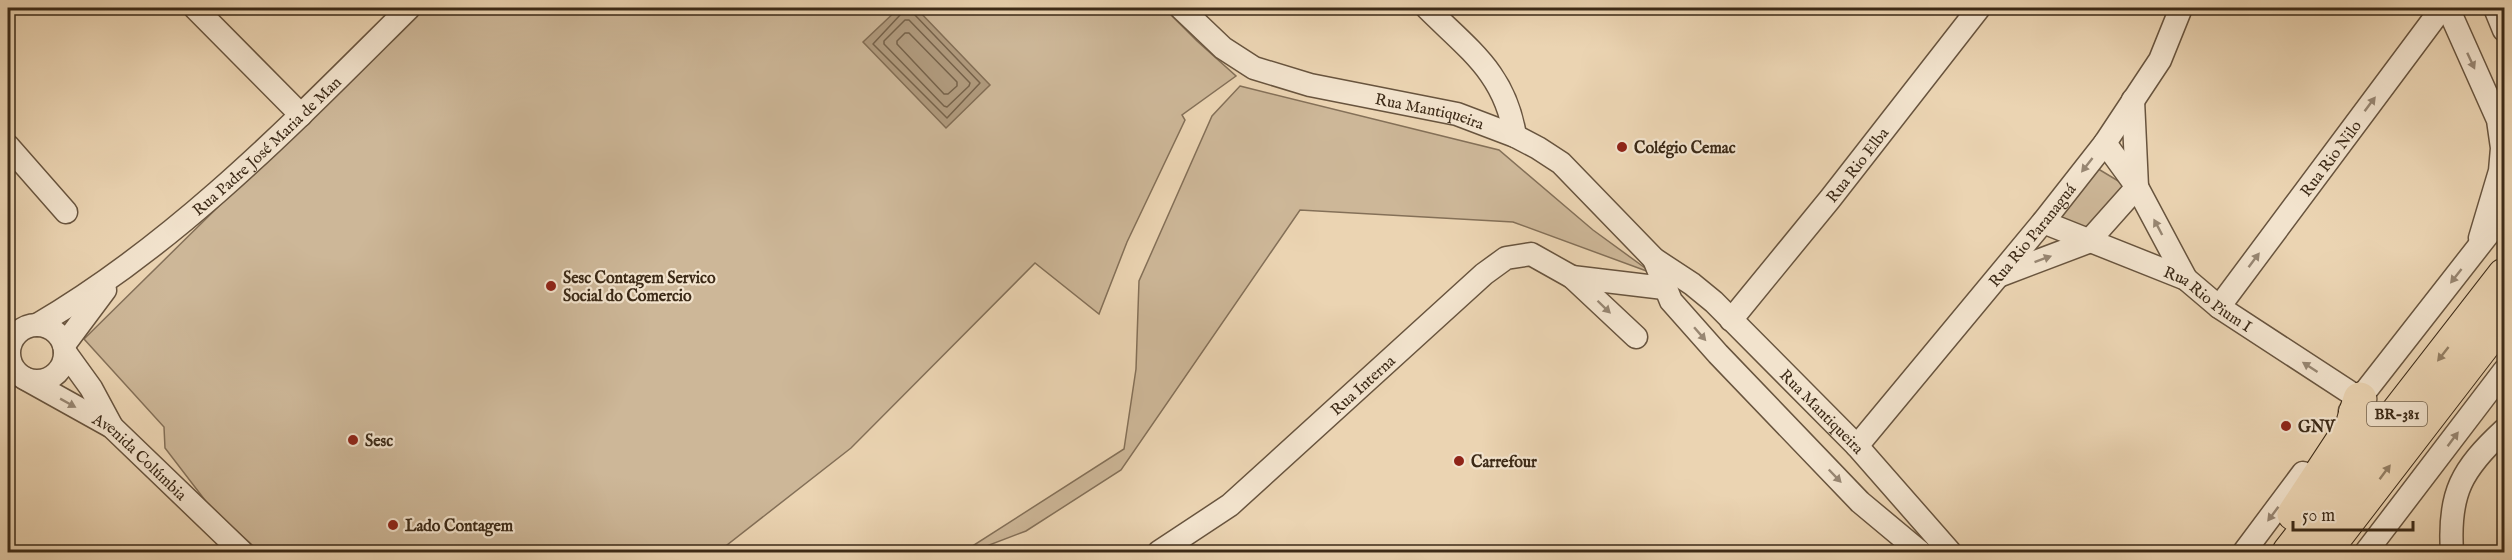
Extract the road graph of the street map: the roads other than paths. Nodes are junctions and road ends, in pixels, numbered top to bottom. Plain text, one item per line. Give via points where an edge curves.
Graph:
1 (195, 8) edge
2 (409, 8) edge
3 (1181, 8) edge
4 (1427, 8) edge
5 (1979, 8) edge
6 (2181, 8) edge
7 (2442, 8) edge
8 (2448, 8) edge
9 (2495, 8) edge
10 (2505, 30) edge
11 (2133, 100) junction
12 (301, 115) junction
13 (1515, 136) junction
14 (2105, 143) junction
15 (8, 146) edge
16 (2137, 187) junction
17 (66, 212) dead end
18 (2505, 214) edge
19 (2043, 222) junction
20 (2088, 242) junction
21 (2476, 251) junction
22 (1654, 259) junction
23 (116, 274) junction
24 (2505, 275) edge
25 (1999, 276) junction
26 (1572, 277) junction
27 (2186, 279) junction
28 (1692, 284) junction
29 (1664, 288) junction
30 (2219, 307) junction
31 (2505, 318) edge
32 (1731, 320) junction
33 (22, 330) edge
34 (1636, 337) dead end
35 (64, 349) junction
36 (2505, 371) edge
37 (16, 374) edge
38 (2360, 399) junction
39 (112, 427) junction
40 (2505, 430) edge
41 (1857, 446) junction
42 (1921, 519) junction
43 (1901, 537) junction
44 (242, 552) edge
45 (1160, 552) edge
46 (1920, 552) edge
47 (1950, 552) edge
48 (2244, 552) edge
49 (2269, 552) edge
50 (2289, 552) edge
51 (2324, 552) edge
52 (2366, 552) edge
53 (2452, 552) edge

1 - 12 street
2 - 12 street, Rua Padre José Maria de Man
3 - 13 street, Rua Mantiqueira via 1222,48 1254,68 1310,85 1457,114
4 - 13 street via 1490,72 1507,101
5 - 32 street, Rua Rio Elba
6 - 11 street, Rua Rio Paranaguá via 2160,60
30 -> 7 street, Rua Rio Nilo
8 -> 21 street via 2498,120 2502,148 2500,171
9 - 10 street
11 - 14 street, Rua Rio Paranaguá
11 - 16 street
12 - 23 street, Rua Padre José Maria de Man via 247,167
13 - 22 street, Rua Mantiqueira via 1561,163
14 - 16 street
14 -> 19 street, Rua Rio Paranaguá
15 - 17 street
16 - 20 street
27 -> 16 street
18 - 21 street, BR-381
19 - 20 street, Rua Rio Pium I
19 - 25 street, Rua Rio Paranaguá
25 -> 20 street
20 - 27 street, Rua Rio Pium I
21 -> 38 street, BR-381
22 - 28 street, Rua Mantiqueira
22 - 29 street, Rua Mantiqueira
23 - 33 street, Rua Padre José Maria de Man via 78,301
23 - 35 street, Rua Padre José Maria de Man
24 -> 50 highway, BR-381
25 - 41 street, Rua Rio Paranaguá
26 - 29 street, Rua Interna
26 -> 34 street, Rua Interna
26 - 45 street, Rua Interna via 1531,255 1506,258 1495,265 1230,505
27 - 30 street, Rua Rio Pium I
28 - 29 street, Rua Interna
28 - 32 street, Rua Mantiqueira
29 -> 43 street, Rua Mantiqueira via 1718,354 1860,502
38 -> 30 street, Rua Rio Pium I
51 -> 31 highway, BR-381
32 - 41 street, Rua Mantiqueira
33 - 35 street via 51,329
33 - 37 street via 11,342 9,351
35 - 37 street via 63,362 50,378 41,381
35 - 39 street
52 -> 36 street
37 -> 39 street, Avenida Colúmbia
38 -> 48 street, BR-381
38 - 49 highway via 2352,426
39 - 44 street, Avenida Colúmbia
40 - 53 street via 2483,449 2463,476 2453,508
41 - 42 street, Rua Mantiqueira
42 - 43 street
42 - 47 street, Rua Mantiqueira
43 - 46 street, Rua Mantiqueira

